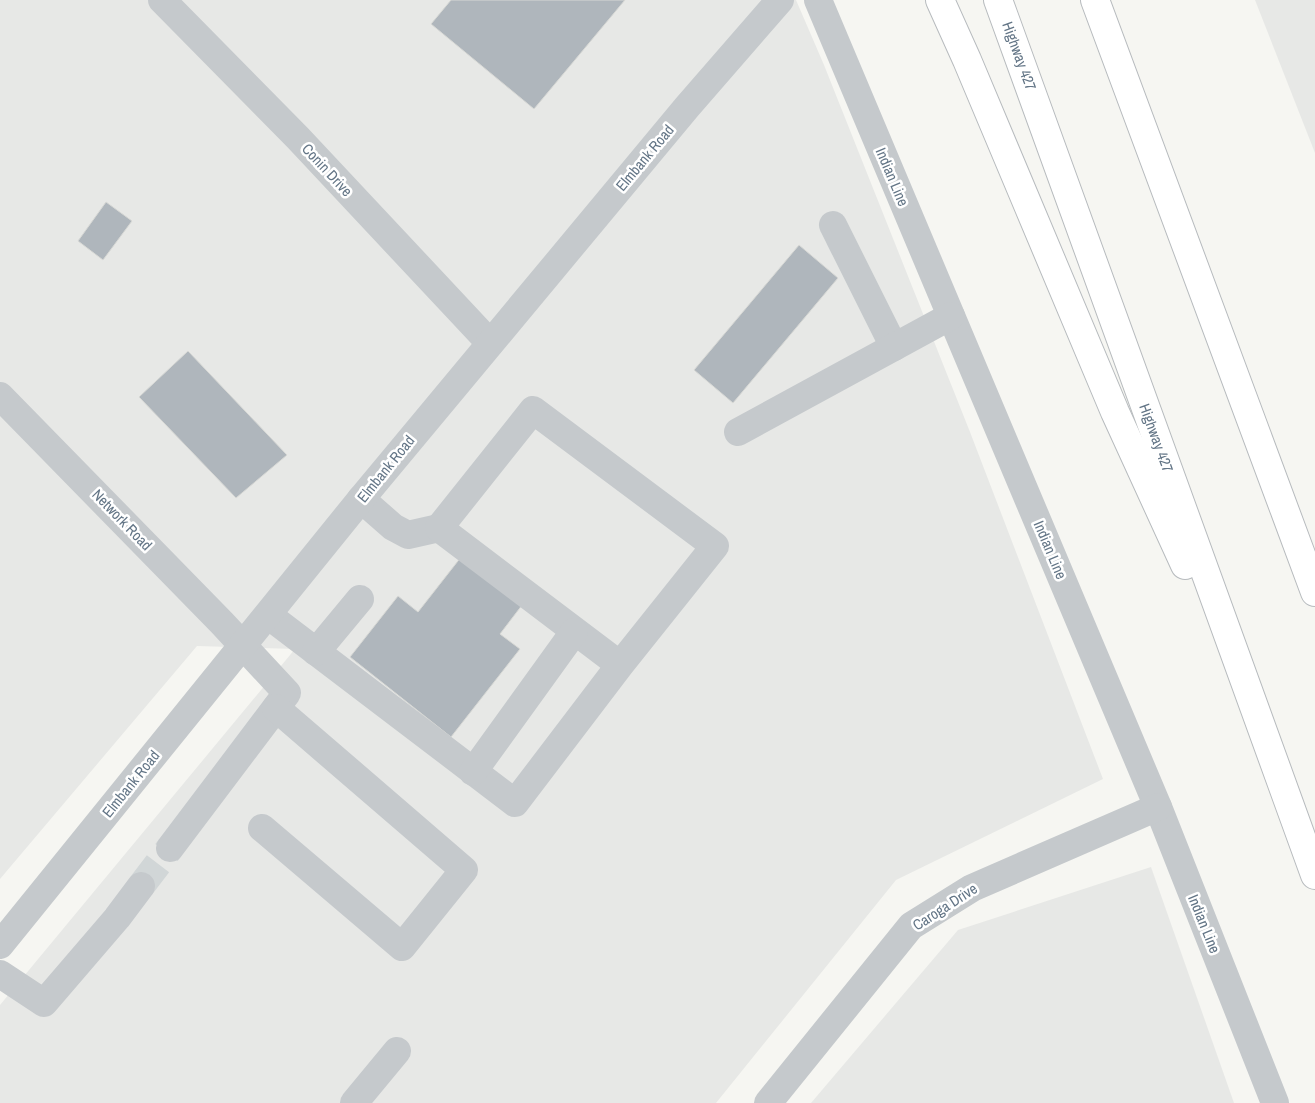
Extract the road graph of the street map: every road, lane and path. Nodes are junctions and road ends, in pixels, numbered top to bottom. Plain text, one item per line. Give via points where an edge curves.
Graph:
1 (162, 0) edge
2 (780, 0) edge
3 (818, 0) edge
4 (940, 0) edge
5 (998, 0) edge
6 (1095, 0) edge
7 (833, 225) dead end
8 (951, 316) junction
9 (490, 343) junction
10 (894, 347) junction
11 (0, 396) edge
12 (738, 432) dead end
13 (361, 499) junction
14 (439, 528) junction
15 (1315, 592) edge
16 (360, 599) dead end
17 (268, 615) junction
18 (574, 632) junction
19 (243, 645) junction
20 (316, 652) junction
21 (620, 666) junction
22 (276, 708) junction
23 (1262, 730) junction
24 (474, 772) junction
25 (1158, 807) junction
26 (262, 828) dead end
27 (170, 848) tunnel mouth
28 (1315, 875) edge
29 (141, 886) tunnel mouth
30 (0, 945) edge
31 (0, 974) edge
32 (397, 1051) dead end
33 (354, 1103) edge
34 (768, 1103) edge
35 (1275, 1103) edge

1 - 9 street, Conin Drive via 298,138
2 - 9 street, Elmbank Road
3 - 8 street, Indian Line
4 - 23 highway via 1114,412
5 - 23 highway, Highway 427
6 - 15 highway
7 - 10 street
8 - 10 street
8 - 25 street, Indian Line
9 - 13 street, Elmbank Road
10 - 12 street
11 - 19 street, Network Road
13 - 14 street via 408,535
13 - 17 street, Elmbank Road
14 - 18 street
14 - 21 street via 533,410 716,546
16 - 20 street
17 - 19 street, Elmbank Road
17 - 20 street
18 - 21 street
18 - 24 street
19 - 22 street, Network Road via 287,693
19 - 30 street, Elmbank Road
20 - 24 street
21 - 24 street via 515,803
22 - 26 street via 464,870 402,947
22 - 27 street
23 - 28 highway, Highway 427
25 - 34 street, Caroga Drive via 972,888 911,926
25 - 35 street, Indian Line
29 - 31 street via 44,1003
32 - 33 street

